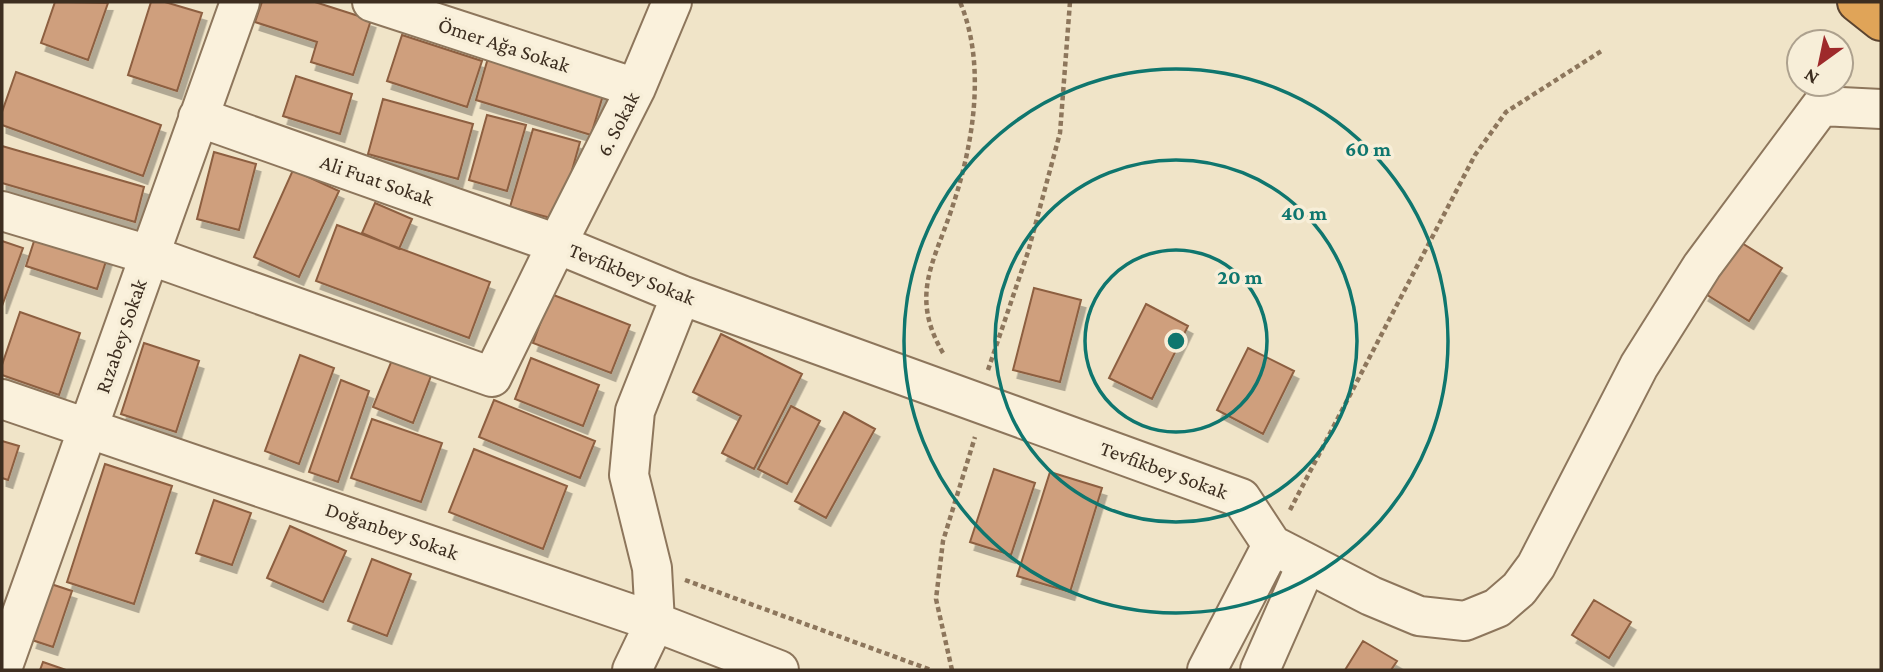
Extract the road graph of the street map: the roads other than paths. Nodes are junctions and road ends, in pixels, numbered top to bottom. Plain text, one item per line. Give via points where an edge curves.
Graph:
1 (240, 2) edge
2 (372, 2) edge
3 (673, 2) edge
4 (1857, 2) edge
5 (1881, 20) edge
6 (636, 89) junction
7 (1881, 109) edge
8 (198, 117) junction
9 (2, 211) edge
10 (557, 244) junction
11 (149, 255) junction
12 (681, 295) junction
13 (2, 399) edge
14 (89, 427) junction
15 (1272, 545) junction
16 (1307, 563) junction
17 (655, 622) junction
18 (2, 669) edge
19 (632, 670) edge
20 (779, 670) edge
21 (1207, 670) edge
22 (1260, 670) edge

1 - 8 street, Rızabey Sokak
2 - 6 street, Ömer Ağa Sokak
3 - 6 street, 6. Sokak
4 - 5 highway
6 - 10 street, 6. Sokak
7 - 16 street via 1821,106 1702,266 1639,366 1536,566 1497,608 1465,621 1419,616
8 - 10 street, Ali Fuat Sokak
8 - 11 street, Rızabey Sokak
9 - 11 street, Tevfikbey Sokak
10 - 11 street, Tevfikbey Sokak via 492,377
10 - 12 street, Tevfikbey Sokak
11 - 14 street, Rızabey Sokak
12 - 15 street, Tevfikbey Sokak via 1241,498
12 - 17 street via 635,411 629,475 652,568
13 - 14 street, Doğanbey Sokak
14 - 17 street, Doğanbey Sokak
14 - 18 street, Rızabey Sokak
15 - 16 street
15 - 21 street
16 - 22 street
17 - 19 street
17 - 20 street, Doğanbey Sokak

